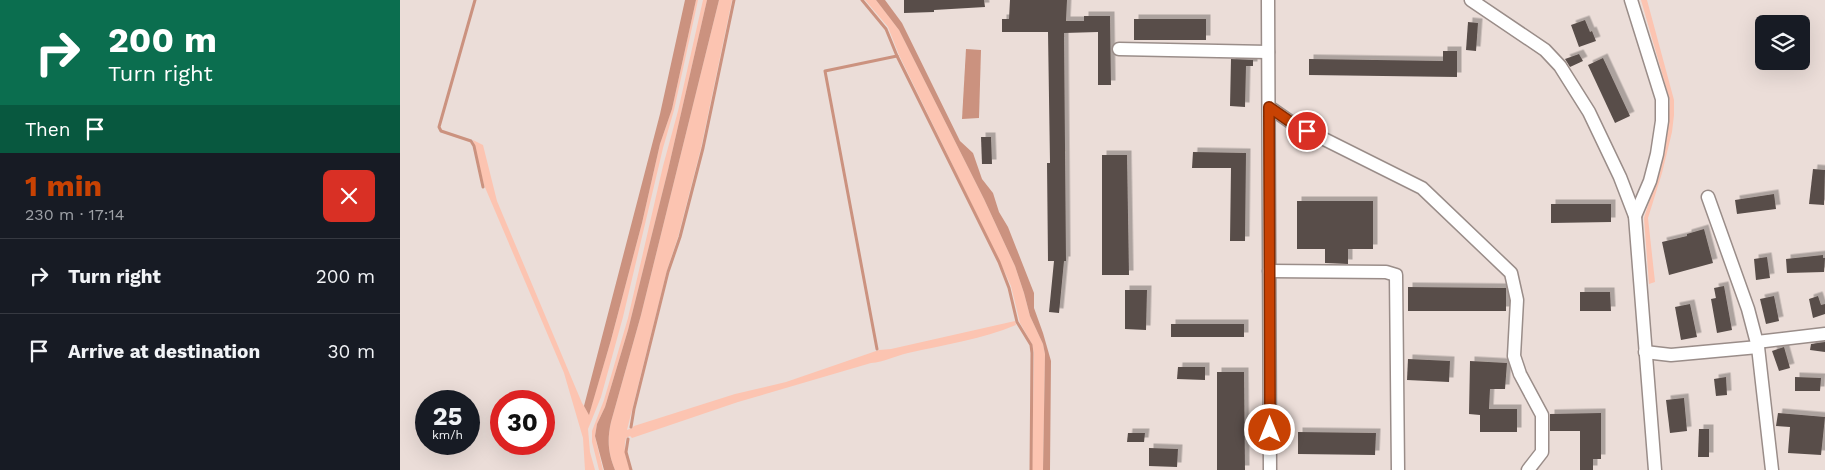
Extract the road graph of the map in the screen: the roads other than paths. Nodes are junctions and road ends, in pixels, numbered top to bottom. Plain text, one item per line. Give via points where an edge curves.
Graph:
1 (1268, 0) edge
2 (1471, 0) edge
3 (1631, 0) edge
4 (1119, 49) dead end
5 (1268, 52) junction
6 (1269, 107) junction
7 (1708, 197) dead end
8 (1635, 216) junction
9 (1269, 271) junction
10 (1825, 334) edge
11 (1758, 344) junction
12 (1645, 352) junction
13 (1270, 470) edge
14 (1398, 470) edge
15 (1528, 470) edge
16 (1655, 470) edge
17 (1772, 470) edge

1 - 5 street
2 - 8 street via 1545,50 1560,66 1589,112
3 - 8 street via 1662,99 1657,154
4 - 5 street
5 - 6 street
6 - 9 street
6 - 15 street via 1292,123 1422,188 1511,273 1517,300 1514,356 1542,415 1542,452
7 - 11 street
8 - 12 street
9 - 13 street
9 - 14 street via 1386,272 1396,275
10 - 11 street
11 - 12 street via 1671,355
11 - 17 street
12 - 16 street

